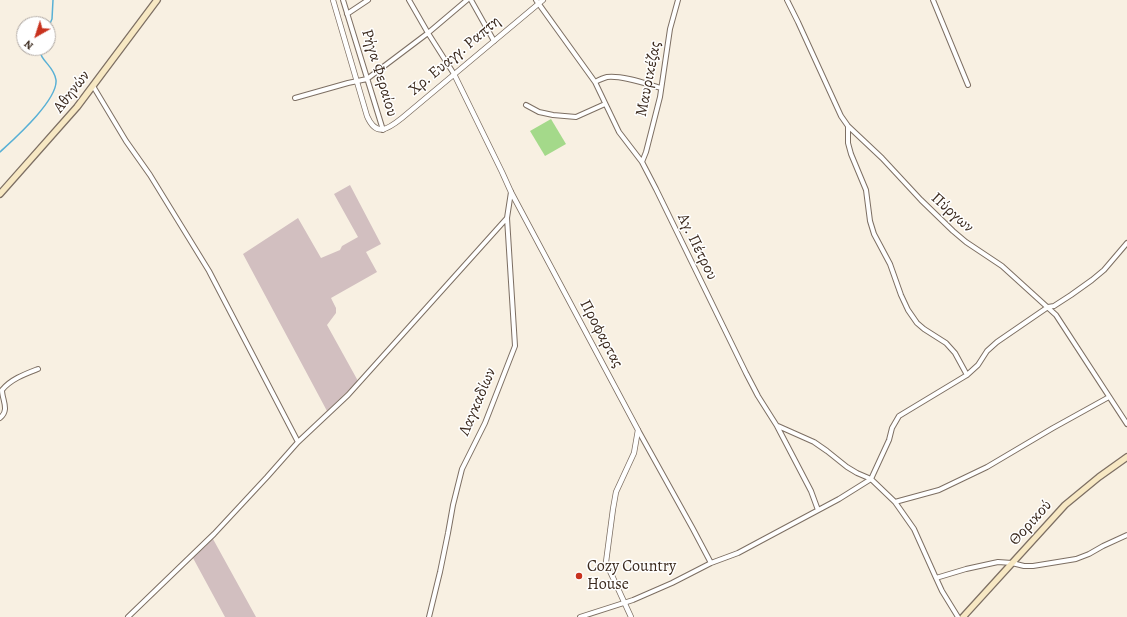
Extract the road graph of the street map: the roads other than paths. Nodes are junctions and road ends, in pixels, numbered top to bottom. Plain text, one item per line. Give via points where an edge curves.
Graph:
1 (157, 0) edge
2 (333, 0) edge
3 (343, 0) edge
4 (368, 0) edge
5 (409, 0) edge
6 (467, 0) edge
7 (471, 0) edge
8 (543, 0) edge
9 (678, 0) edge
10 (787, 0) edge
11 (933, 0) edge
12 (537, 2) edge
13 (347, 14) junction
14 (428, 32) junction
15 (494, 41) junction
16 (454, 74) junction
17 (368, 79) junction
18 (357, 81) junction
19 (595, 82) junction
20 (968, 85) dead end
21 (93, 86) junction
22 (661, 88) junction
23 (295, 98) dead end
24 (605, 104) junction
25 (526, 106) dead end
26 (848, 126) junction
27 (383, 130) junction
28 (642, 162) junction
29 (511, 192) junction
30 (0, 194) edge
31 (507, 218) junction
32 (1127, 243) edge
33 (1048, 307) junction
34 (38, 369) dead end
35 (967, 375) junction
36 (1109, 397) junction
37 (0, 418) edge
38 (1127, 424) edge
39 (778, 426) junction
40 (638, 430) junction
41 (298, 442) junction
42 (1127, 457) edge
43 (871, 479) junction
44 (895, 502) junction
45 (818, 510) junction
46 (1127, 535) edge
47 (711, 563) junction
48 (1012, 563) junction
49 (936, 578) junction
50 (624, 603) junction
51 (128, 617) edge
52 (429, 617) edge
53 (580, 617) edge
54 (631, 617) edge
55 (958, 617) edge
56 (963, 617) edge

1 - 21 main road, Αθηνών
2 - 18 street, Ρήγα Φεραίου
3 - 13 street, Ρήγα Φεραίου
4 - 13 street
5 - 14 street
6 - 14 street
7 - 15 street
8 - 12 street, Χρ. Ευαγγ. Ραπτη
9 - 22 street, Μαυρικέζας via 670,29
10 - 26 street, Πύργων
11 - 20 street
12 - 15 street, Χρ. Ευαγγ. Ραπτη
12 - 19 street, Αγ. Πέτρου
13 - 17 street, Ρήγα Φεραίου
14 - 16 street
14 - 17 street
15 - 16 street, Χρ. Ευαγγ. Ραπτη
16 - 27 street, Χρ. Ευαγγ. Ραπτη via 391,127
16 - 29 street, Προφαρτας
17 - 18 street
17 - 27 street, Ρήγα Φεραίου
18 - 23 street
18 - 27 street, Ρήγα Φεραίου via 370,123 376,129
19 - 22 street via 609,77 630,79
19 - 24 street, Αγ. Πέτρου
21 - 30 main road, Αθηνών via 78,107
21 - 41 street via 208,271
22 - 28 street, Μαυρικέζας
24 - 25 street via 576,117 552,115
24 - 28 street, Αγ. Πέτρου via 619,132
26 - 33 street, Πύργων via 953,231 1002,266
26 - 35 street via 848,143 866,190 874,234 890,264 908,310 917,323 946,343
28 - 39 street, Αγ. Πέτρου via 746,373
29 - 31 street, Λαγκαδίων
29 - 40 street, Προφαρτας
31 - 41 street via 348,395
31 - 52 street, Λαγκαδίων via 515,346 484,423 462,469
32 - 33 street via 1092,280 1054,306
33 - 35 street via 997,342
33 - 36 street, Πύργων via 1056,315
34 - 37 street via 14,379 2,390 6,411
35 - 43 street via 899,416
36 - 38 street, Πύργων
36 - 44 street via 987,468 939,490
39 - 43 street via 814,442 847,467
39 - 45 street, Αγ. Πέτρου
40 - 47 street
40 - 50 street via 634,453 616,492 606,562
41 - 51 street via 214,534
42 - 48 main road, Θορικού via 1065,505
43 - 44 street
43 - 45 street
44 - 49 street via 914,529
45 - 47 street via 738,553
46 - 48 street via 1076,559 1033,566
47 - 50 street
48 - 49 street via 985,564
48 - 56 main road, Θορικού
49 - 55 street
50 - 53 street
50 - 54 street

